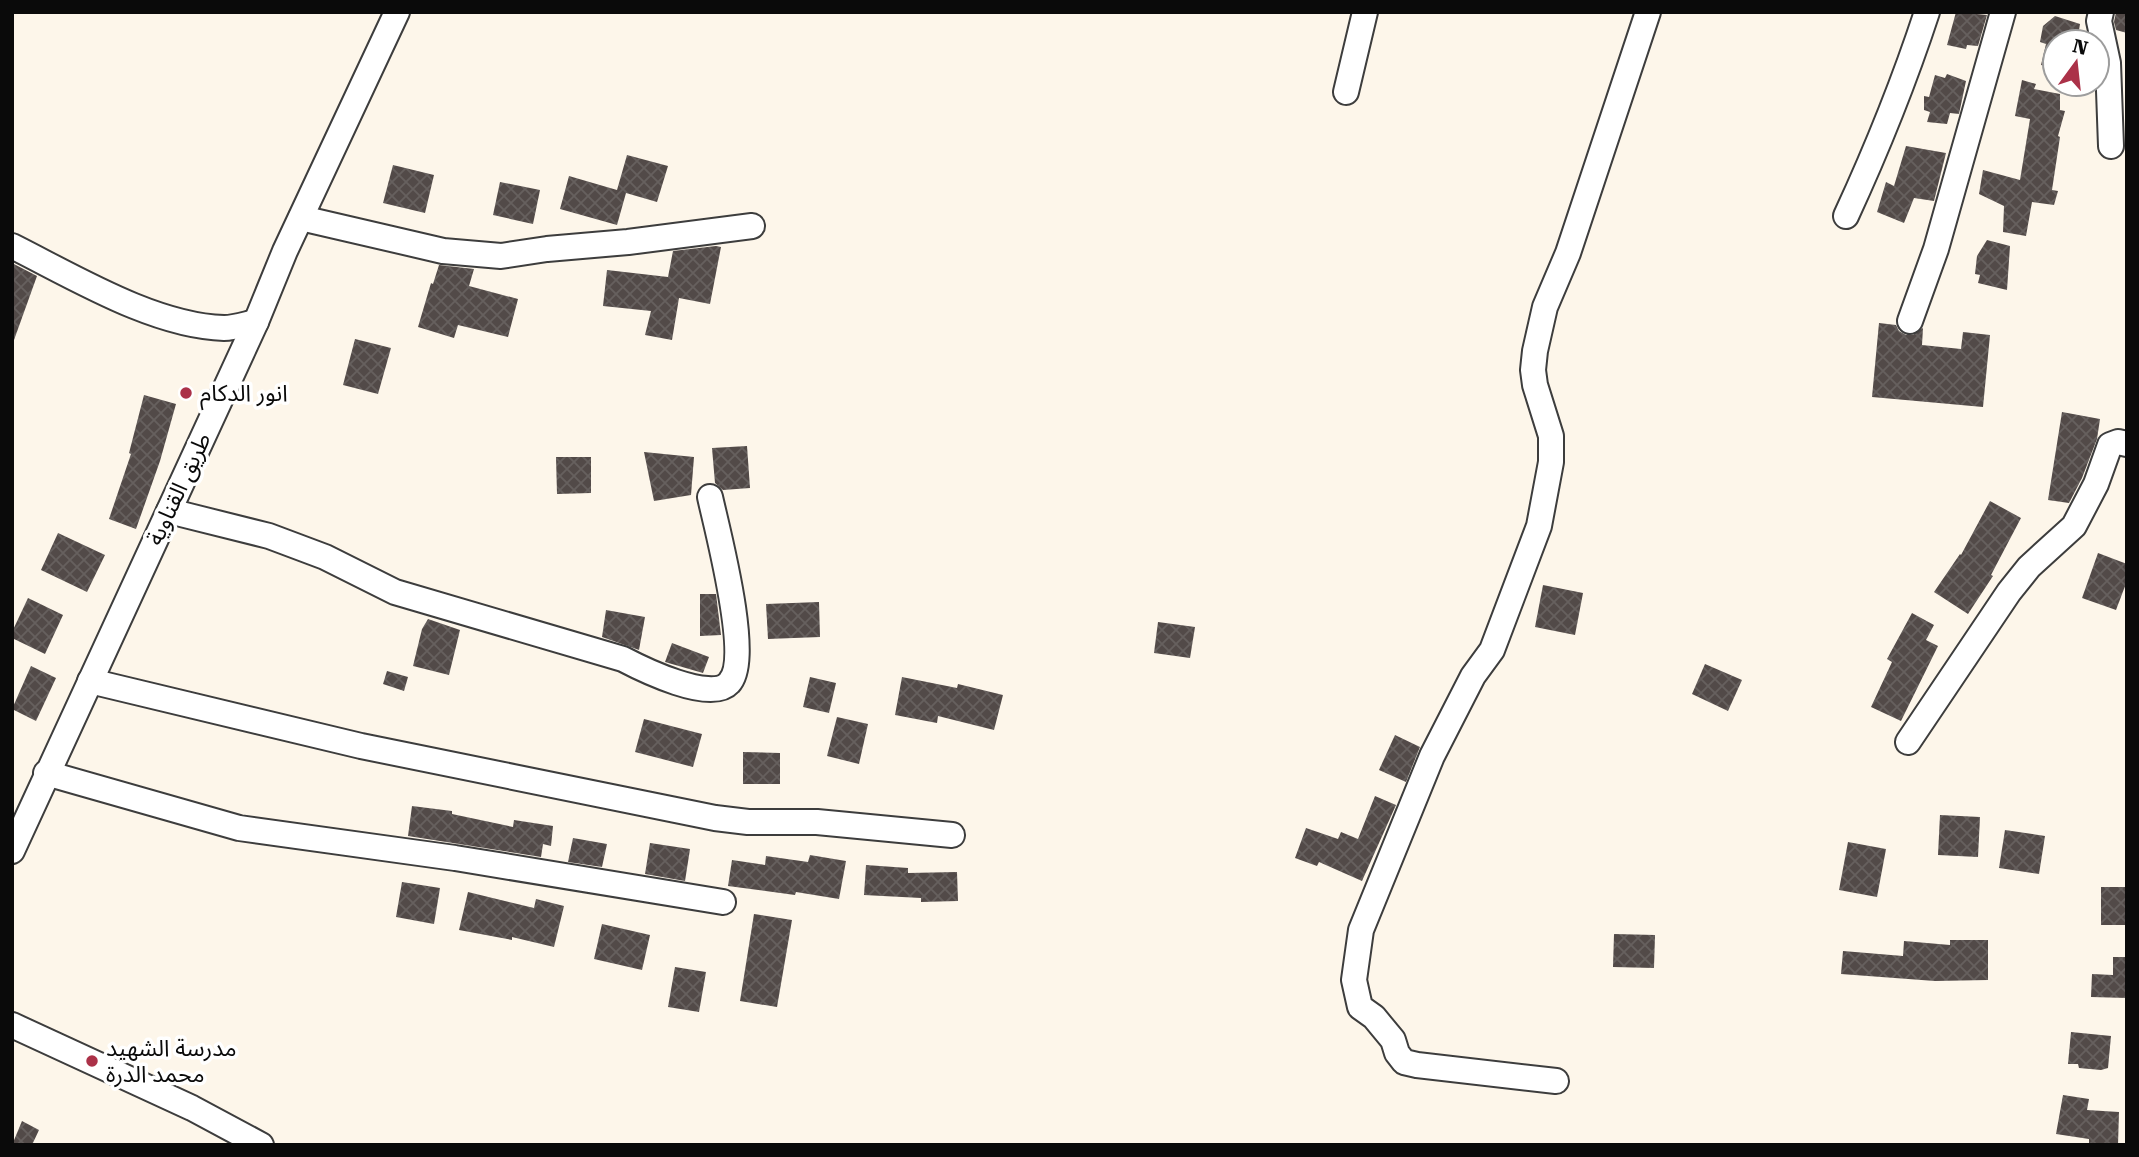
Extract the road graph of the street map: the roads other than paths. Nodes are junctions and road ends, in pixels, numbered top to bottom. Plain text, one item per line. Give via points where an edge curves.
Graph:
1 (397, 12) edge
2 (1365, 12) edge
3 (1648, 12) edge
4 (1927, 12) edge
5 (2003, 12) edge
6 (2101, 12) edge
7 (1346, 92) dead end
8 (2110, 146) dead end
9 (1846, 216) dead end
10 (301, 218) junction
11 (752, 226) dead end
12 (12, 246) edge
13 (1909, 321) dead end
14 (256, 322) junction
15 (2127, 444) edge
16 (710, 497) dead end
17 (169, 511) junction
18 (90, 681) junction
19 (1908, 742) dead end
20 (46, 774) junction
21 (952, 835) dead end
22 (12, 851) edge
23 (723, 901) dead end
24 (12, 1025) edge
25 (1556, 1081) dead end
26 (261, 1145) edge

1 - 10 street, طريق القناوية
2 - 7 street
3 - 25 street via 1576,230 1545,307 1535,351 1535,385 1551,436 1551,462 1538,526 1492,650 1472,676 1432,756 1396,843 1361,930 1354,980 1360,1007 1393,1040 1404,1062
4 - 9 street via 1908,73
5 - 13 street via 1936,249
6 - 8 street via 2108,63
10 - 11 street via 443,251 501,256
10 - 14 street, طريق القناوية
12 - 14 street via 102,291 166,316 227,328
14 - 17 street, طريق القناوية
15 - 19 street via 2110,445 2074,526 2009,592
16 - 17 street via 734,604 736,639 734,673 729,683 717,690 697,688 623,659 395,592 269,536
17 - 18 street, طريق القناوية
18 - 20 street, طريق القناوية
18 - 21 street via 361,746 715,818
20 - 22 street, طريق القناوية
20 - 23 street via 239,828
24 - 26 street

